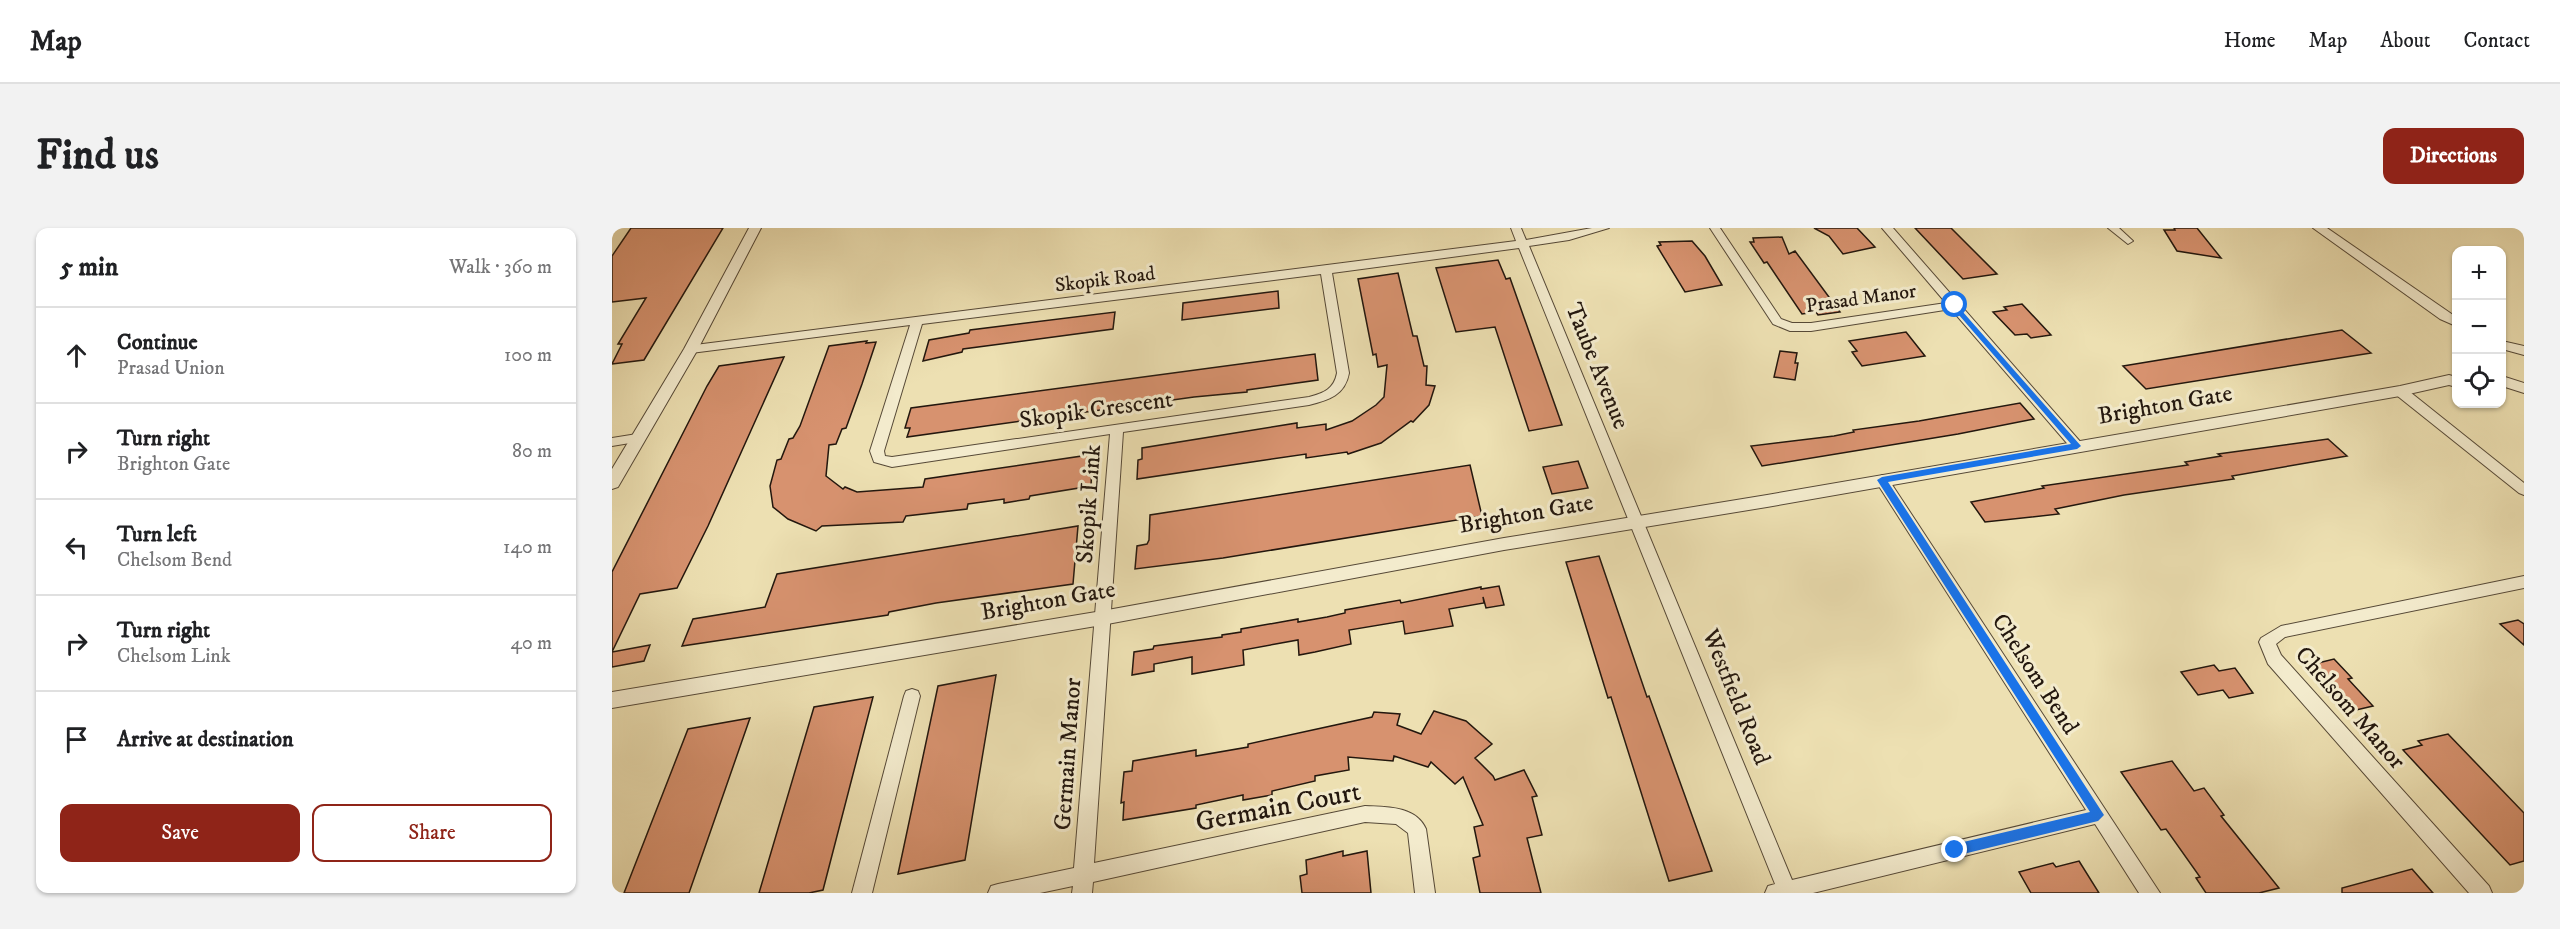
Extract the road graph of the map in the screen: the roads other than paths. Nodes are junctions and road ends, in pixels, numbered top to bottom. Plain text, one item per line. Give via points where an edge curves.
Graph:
1 (755, 228) edge
2 (1516, 228) edge
3 (1604, 228) edge
4 (1715, 228) edge
5 (1887, 228) edge
6 (2113, 228) edge
7 (2319, 228) edge
8 (2128, 241) dead end
9 (1523, 244) junction
10 (1326, 270) junction
11 (1955, 305) junction
12 (2451, 319) edge
13 (917, 321) junction
14 (2506, 346) edge
15 (691, 349) junction
16 (2524, 351) edge
17 (2452, 379) edge
18 (2506, 383) edge
19 (2524, 388) edge
20 (2400, 391) junction
21 (1117, 429) junction
22 (637, 438) junction
23 (612, 442) edge
24 (2077, 446) junction
25 (1882, 480) junction
26 (612, 483) edge
27 (2524, 490) edge
28 (1636, 521) junction
29 (2524, 582) edge
30 (1102, 618) junction
31 (912, 696) dead end
32 (612, 699) edge
33 (2098, 815) junction
34 (1082, 884) edge
35 (1783, 892) edge
36 (862, 893) edge
37 (998, 893) edge
38 (1425, 893) edge
39 (2150, 893) edge
40 (2482, 893) edge

1 - 15 street
2 - 9 street, Taube Avenue
3 - 9 street, Skopik Road
4 - 11 street, Prasad Manor via 1770,312 1790,327
5 - 11 street
6 - 8 street
7 - 12 street
9 - 10 street, Skopik Road
9 - 28 street, Taube Avenue
10 - 13 street, Skopik Road
10 - 21 street, Skopik Crescent via 1344,373 1331,394 1309,401
11 - 24 street
13 - 15 street, Skopik Road
13 - 21 street, Skopik Crescent via 879,440 879,459 914,460
14 - 16 street
15 - 22 street
17 - 20 street, Brighton Gate
18 - 19 street
20 - 24 street, Brighton Gate
20 - 27 street
21 - 30 street, Skopik Link
22 - 23 street
22 - 26 street
24 - 25 street, Brighton Gate
25 - 28 street, Brighton Gate
25 - 33 street, Chelsom Bend
28 - 30 street, Brighton Gate
28 - 35 street, Westfield Road
29 - 40 street, Chelsom Manor via 2281,632 2267,642 2274,659
30 - 32 street, Brighton Gate
30 - 34 street, Germain Manor
31 - 36 street
33 - 35 street
33 - 39 street, Chelsom Bend
34 - 37 street, Germain Court
34 - 38 street, Germain Court via 1365,814 1399,816 1417,829

